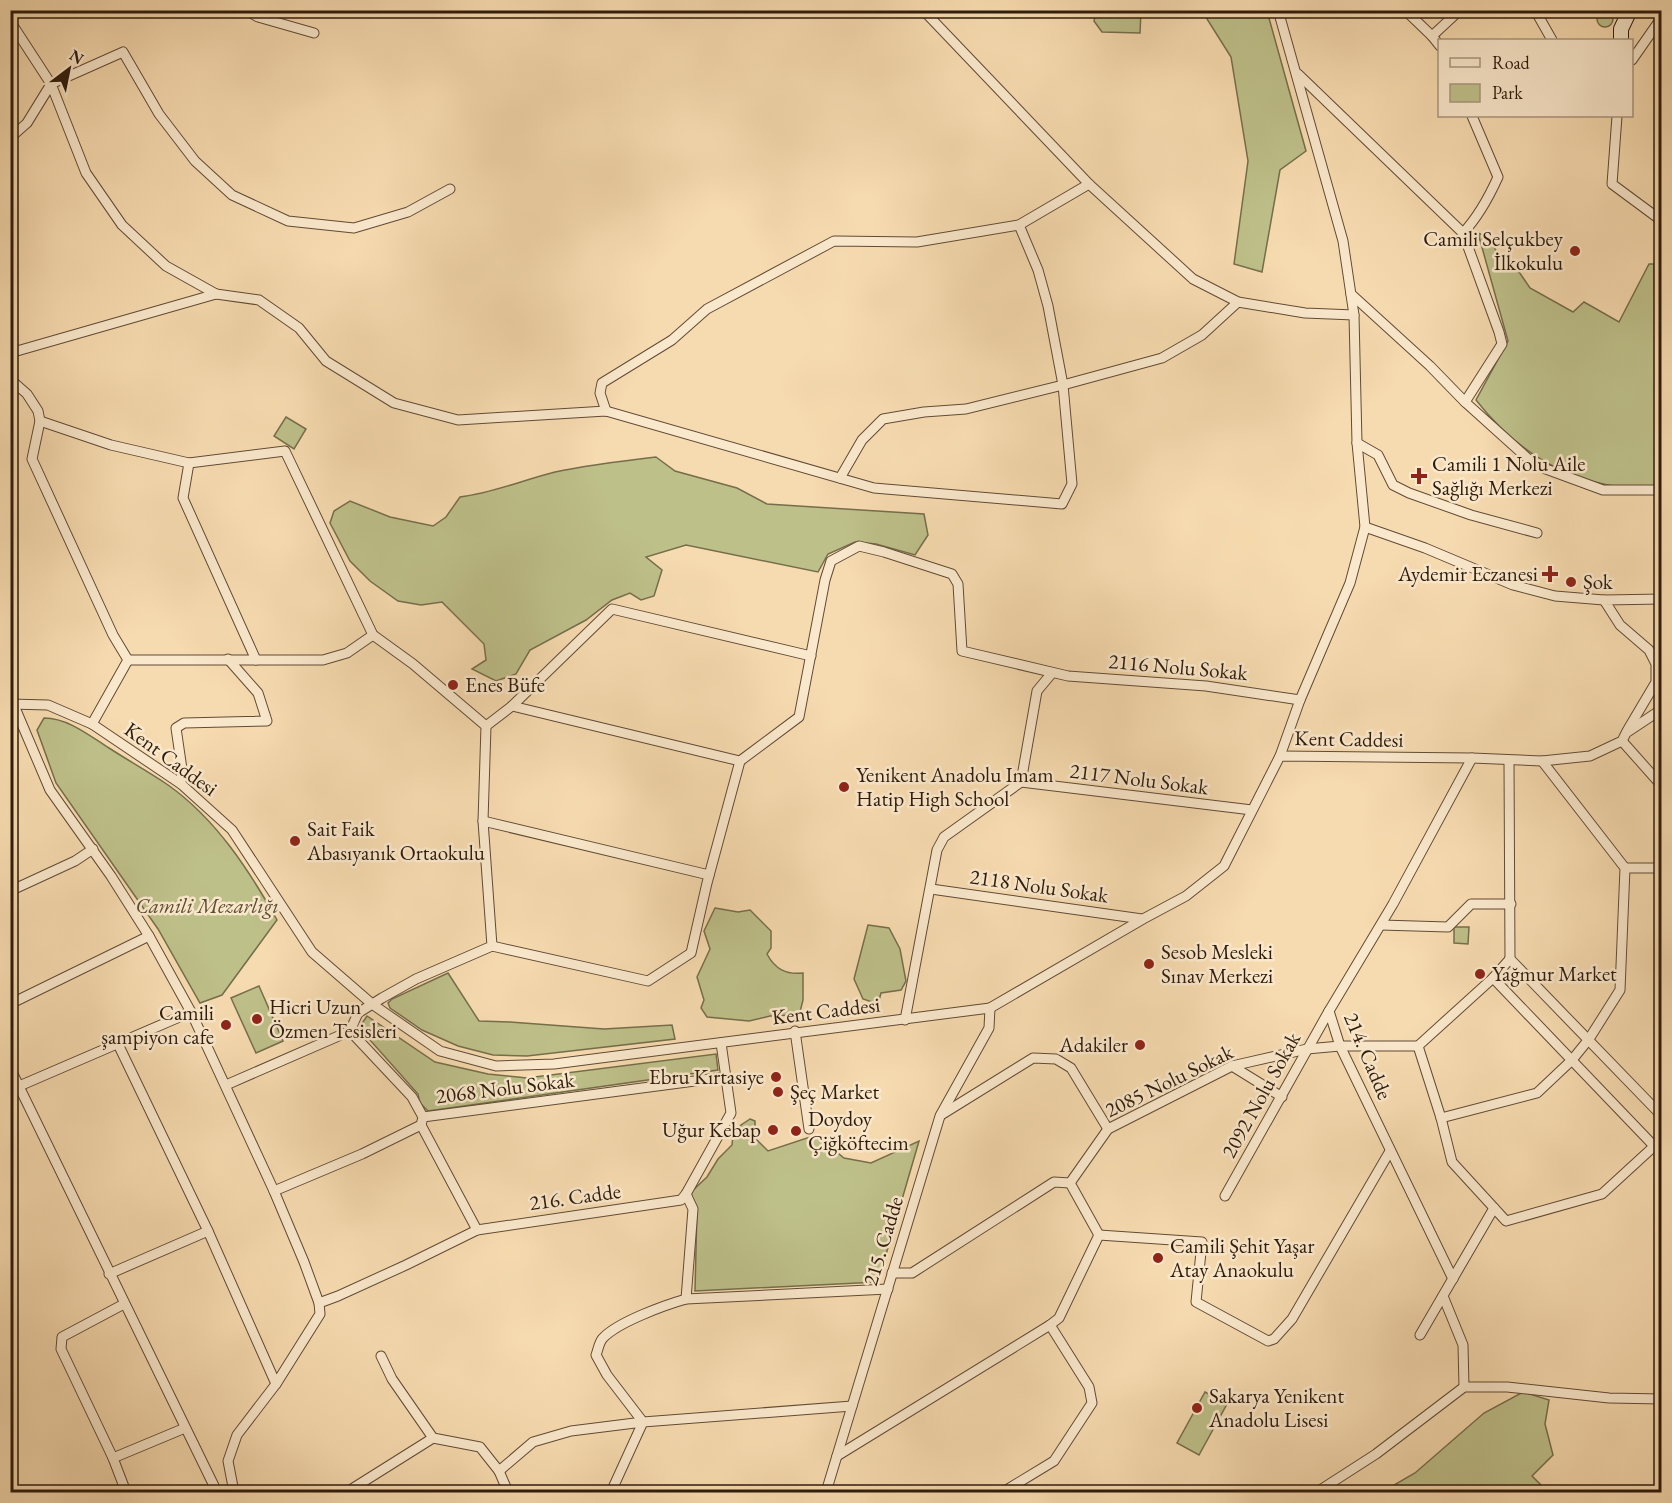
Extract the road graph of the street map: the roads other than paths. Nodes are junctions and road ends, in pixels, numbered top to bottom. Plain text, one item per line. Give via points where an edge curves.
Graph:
1 (246, 10) edge
2 (923, 10) edge
3 (1278, 10) edge
4 (1405, 10) edge
5 (1460, 10) edge
6 (1535, 10) edge
7 (1630, 10) edge
8 (1662, 17) edge
9 (10, 21) edge
10 (314, 33) dead end
11 (1432, 36) junction
12 (1551, 39) edge
13 (1621, 39) edge
14 (1438, 44) edge
15 (1633, 59) edge
16 (1296, 72) junction
17 (51, 84) junction
18 (1472, 117) edge
19 (1617, 117) edge
20 (10, 138) edge
21 (1089, 184) junction
22 (450, 189) dead end
23 (1662, 221) edge
24 (1019, 225) junction
25 (1463, 233) junction
26 (216, 294) junction
27 (1352, 294) junction
28 (1239, 302) junction
29 (1354, 315) junction
30 (10, 353) edge
31 (10, 379) edge
32 (1063, 385) junction
33 (1465, 402) junction
34 (606, 411) junction
35 (40, 421) junction
36 (1357, 443) junction
37 (189, 463) junction
38 (840, 478) junction
39 (1662, 490) edge
40 (1365, 527) junction
41 (1537, 533) dead end
42 (1662, 599) edge
43 (1604, 600) junction
44 (373, 635) junction
45 (811, 656) junction
46 (228, 659) junction
47 (128, 660) junction
48 (256, 660) junction
49 (1052, 673) junction
50 (1300, 700) junction
51 (12, 702) edge
52 (512, 706) junction
53 (1662, 709) edge
54 (92, 724) junction
55 (486, 726) junction
56 (1624, 737) junction
57 (1280, 756) junction
58 (1472, 758) junction
59 (740, 761) junction
60 (1509, 761) junction
61 (1542, 761) junction
62 (1021, 782) junction
63 (180, 784) junction
64 (1662, 786) edge
65 (1252, 810) junction
66 (483, 821) junction
67 (93, 849) junction
68 (1625, 868) junction
69 (1662, 868) edge
70 (709, 874) junction
71 (931, 889) junction
72 (10, 891) edge
73 (1511, 904) junction
74 (1143, 919) junction
75 (1381, 925) junction
76 (149, 936) junction
77 (492, 946) junction
78 (1510, 959) junction
79 (1493, 978) junction
80 (10, 1004) edge
81 (372, 1004) junction
82 (990, 1008) junction
83 (1329, 1011) junction
84 (191, 1012) junction
85 (905, 1020) junction
86 (350, 1031) junction
87 (795, 1031) junction
88 (1589, 1039) junction
89 (117, 1042) junction
90 (721, 1043) junction
91 (1340, 1046) junction
92 (1418, 1046) junction
93 (1307, 1049) junction
94 (1572, 1060) junction
95 (1232, 1066) junction
96 (10, 1068) edge
97 (724, 1077) junction
98 (226, 1085) junction
99 (15, 1088) edge
100 (1282, 1097) junction
101 (940, 1116) junction
102 (1662, 1116) edge
103 (1441, 1118) junction
104 (422, 1121) junction
105 (809, 1129) dead end
106 (1108, 1129) junction
107 (1662, 1139) edge
108 (1654, 1146) junction
109 (1390, 1151) junction
110 (1070, 1183) junction
111 (274, 1191) junction
112 (686, 1194) junction
113 (1225, 1196) dead end
114 (1494, 1208) junction
115 (477, 1230) junction
116 (208, 1231) junction
117 (1099, 1234) junction
118 (892, 1273) junction
119 (109, 1274) junction
120 (1453, 1278) junction
121 (888, 1289) junction
122 (1443, 1296) junction
123 (686, 1299) junction
124 (319, 1303) junction
125 (124, 1304) junction
126 (1050, 1325) junction
127 (1420, 1335) dead end
128 (381, 1356) dead end
129 (276, 1384) junction
130 (1464, 1388) junction
131 (1662, 1400) edge
132 (852, 1406) junction
133 (643, 1422) junction
134 (185, 1428) junction
135 (433, 1438) junction
136 (837, 1456) junction
137 (113, 1458) junction
138 (499, 1471) junction
139 (126, 1492) edge
140 (217, 1492) edge
141 (234, 1492) edge
142 (347, 1492) edge
143 (508, 1492) edge
144 (611, 1492) edge
145 (826, 1492) edge
146 (1003, 1492) edge
147 (1317, 1492) edge

1 - 10 street
2 - 21 street
3 - 16 street
4 - 11 street
5 - 11 street
6 - 12 street
7 - 13 street
8 - 15 street
9 - 17 street
11 - 14 street
16 - 25 street
16 - 27 street via 1343,241
17 - 20 street via 27,123
17 - 22 street via 123,52 159,114 195,161 232,195 288,221 354,228 408,212
17 - 26 street via 86,173 122,225 166,266
18 - 25 street via 1498,177 1485,204
19 - 23 street via 1612,184
21 - 24 street
21 - 28 street via 1193,279
24 - 32 street via 1048,306
24 - 34 street via 917,242 834,241 707,309 672,340 602,383 600,393
25 - 33 street via 1502,344
26 - 30 street
26 - 34 street via 259,300 299,328 326,362 394,403 458,420
27 - 29 street
27 - 33 street
28 - 29 street via 1305,313
28 - 32 street via 1202,335 1162,358
29 - 36 street
31 - 35 street via 27,394
32 - 38 street via 966,409 883,419 862,440
32 - 38 street via 1072,484 1062,504 874,488
33 - 39 street via 1535,465 1603,490
34 - 38 street
35 - 37 street via 111,445
35 - 47 street via 32,459
36 - 40 street
36 - 41 street via 1378,455 1393,485 1409,494
37 - 44 street via 285,452
37 - 48 street via 183,498
40 - 43 street via 1513,585 1556,596
40 - 50 street via 1350,583
42 - 43 street
43 - 56 street via 1620,625 1649,650 1656,664 1656,682
44 - 48 street via 347,653 323,660
44 - 55 street
45 - 49 street, 2116 Nolu Sokak via 831,561 859,546 952,574 958,584 962,651
45 - 52 street via 612,609
45 - 59 street via 799,717
46 - 47 street
46 - 48 street
46 - 63 street via 258,693 267,721 184,723 176,728 182,769
47 - 54 street
49 - 50 street, 2116 Nolu Sokak via 1206,686
49 - 62 street via 1037,691
50 - 57 street
51 - 54 street, Kent Caddesi via 48,705
51 - 67 street via 50,790
52 - 55 street
52 - 59 street
53 - 56 street, Kent Caddesi
54 - 63 street, Kent Caddesi
55 - 66 street
56 - 61 street, Kent Caddesi via 1590,756
56 - 64 street
57 - 58 street, Kent Caddesi
57 - 65 street, Kent Caddesi
58 - 60 street, Kent Caddesi
58 - 75 street, 214. Cadde
59 - 70 street
60 - 61 street, Kent Caddesi
60 - 73 street
61 - 68 street
62 - 65 street, 2117 Nolu Sokak
62 - 71 street via 944,837 937,850
63 - 81 street, Kent Caddesi via 232,830 312,952
65 - 74 street, Kent Caddesi via 1224,866 1186,896
66 - 70 street
66 - 77 street
67 - 72 street
67 - 76 street
68 - 69 street
68 - 88 street via 1620,990
70 - 77 street via 691,953 648,981
71 - 74 street, 2118 Nolu Sokak
71 - 85 street
73 - 75 street via 1472,904 1448,927
73 - 78 street
74 - 82 street, Kent Caddesi
75 - 83 street, 214. Cadde
76 - 80 street
76 - 84 street
77 - 81 street via 416,979
78 - 79 street
78 - 88 street
79 - 92 street
79 - 94 street
81 - 86 street via 358,1013
81 - 90 street, Kent Caddesi via 440,1051 496,1066 554,1064
82 - 85 street, Kent Caddesi
82 - 101 street, 215. Cadde via 989,1028
83 - 91 street, 214. Cadde
83 - 93 street, 2092 Nolu Sokak
84 - 89 street
84 - 98 street
85 - 87 street, Kent Caddesi
86 - 98 street
86 - 104 street via 412,1097
87 - 90 street, Kent Caddesi
87 - 105 street
88 - 94 street
88 - 102 street
89 - 99 street
89 - 116 street
90 - 97 street
91 - 92 street, 2085 Nolu Sokak
91 - 93 street, 2085 Nolu Sokak
91 - 109 street, 214. Cadde
92 - 103 street
93 - 95 street, 2085 Nolu Sokak
93 - 100 street, 2092 Nolu Sokak
94 - 103 street via 1537,1094
94 - 108 street
95 - 100 street
95 - 106 street, 2085 Nolu Sokak
96 - 99 street
97 - 104 street, 2068 Nolu Sokak
97 - 112 street via 731,1113
98 - 111 street
99 - 119 street
100 - 113 street, 2092 Nolu Sokak
101 - 106 street via 1032,1058 1056,1059 1071,1068
101 - 118 street, 215. Cadde
103 - 114 street via 1452,1162
104 - 111 street, 2068 Nolu Sokak via 362,1154
104 - 115 street
106 - 110 street, 2085 Nolu Sokak
107 - 108 street
108 - 114 street via 1602,1194 1506,1221
109 - 117 street via 1292,1319 1268,1341 1196,1302 1202,1242
109 - 120 street, 214. Cadde
110 - 117 street
110 - 118 street via 1054,1182 912,1273
111 - 124 street
112 - 115 street, 216. Cadde via 681,1200
112 - 123 street via 693,1209
114 - 120 street
115 - 124 street, 216. Cadde
116 - 119 street
116 - 129 street
117 - 126 street via 1059,1318
118 - 121 street, 215. Cadde
119 - 125 street
120 - 122 street
121 - 123 street
121 - 132 street, 215. Cadde
122 - 127 street
122 - 130 street via 1463,1346
123 - 133 street via 618,1327 601,1339 596,1355
124 - 129 street via 320,1314
125 - 134 street
125 - 137 street via 62,1337 61,1349
126 - 136 street
126 - 146 street via 1089,1387 1092,1403 1054,1461
128 - 135 street via 392,1380
129 - 141 street via 237,1435 228,1461
130 - 131 street via 1507,1387
130 - 147 street via 1376,1454
132 - 133 street
132 - 136 street, 215. Cadde
133 - 138 street via 571,1431 533,1442
133 - 144 street
134 - 137 street
134 - 140 street
135 - 138 street via 480,1447
135 - 142 street
136 - 145 street, 215. Cadde
137 - 139 street
138 - 143 street

